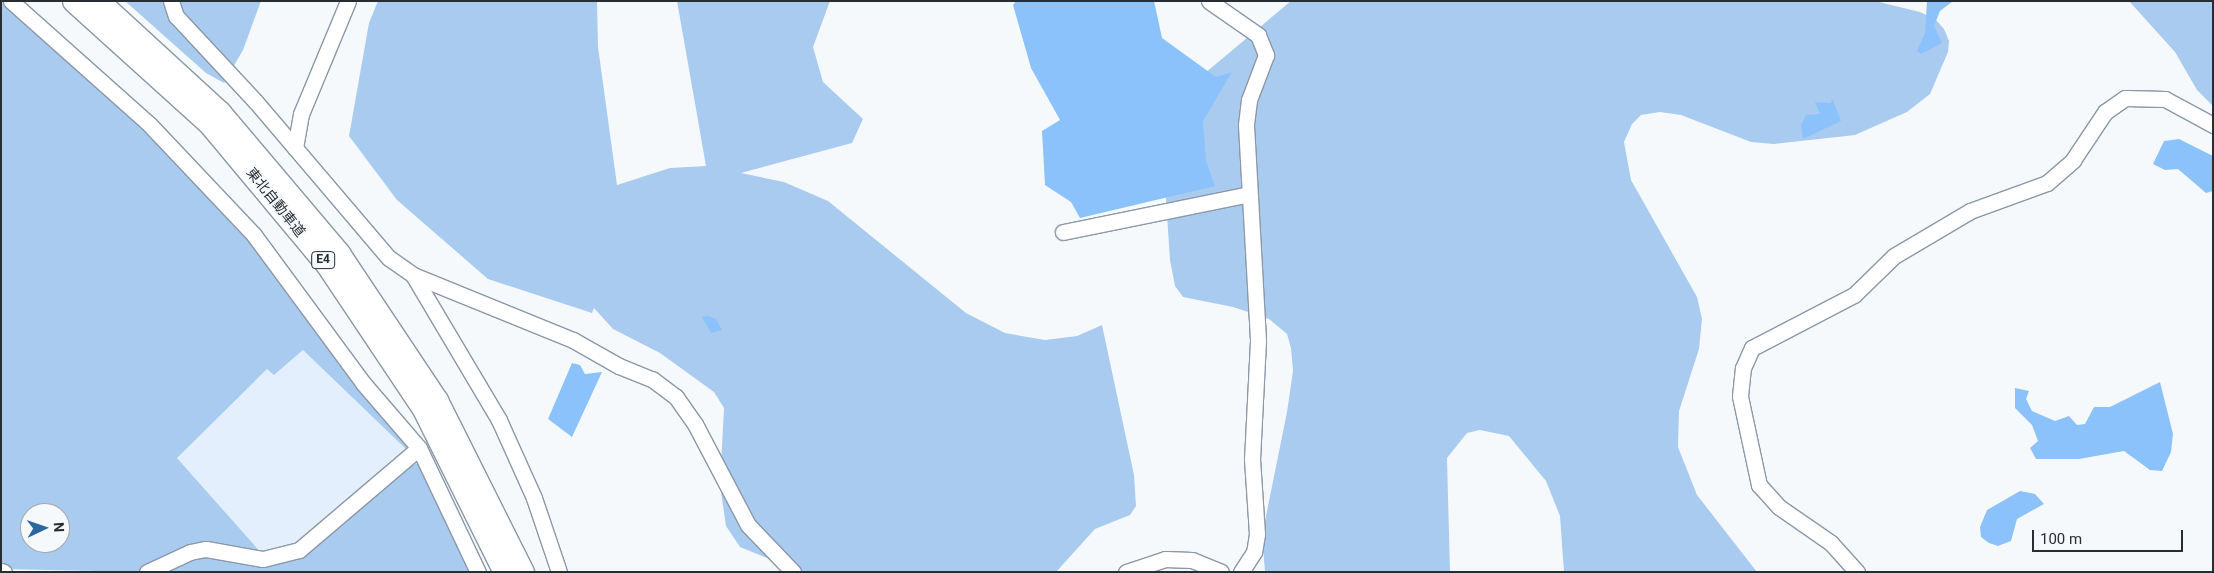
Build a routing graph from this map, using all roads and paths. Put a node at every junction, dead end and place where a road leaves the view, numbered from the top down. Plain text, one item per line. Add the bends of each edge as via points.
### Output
1 (11, 1) edge
2 (73, 1) edge
3 (99, 1) edge
4 (171, 1) edge
5 (348, 1) edge
6 (1209, 1) edge
7 (2213, 125) edge
8 (295, 148) junction
9 (1249, 194) junction
10 (1063, 232) dead end
11 (413, 275) junction
12 (419, 448) junction
13 (147, 572) edge
14 (478, 572) edge
15 (504, 572) edge
16 (523, 572) edge
17 (559, 572) edge
18 (793, 572) edge
19 (1126, 572) edge
20 (1221, 572) edge
21 (1241, 572) edge
22 (1857, 572) edge

1 - 12 street via 150,125 216,192 254,235 363,384
2 - 15 highway, 東北自動車道 / E4 via 210,125 326,264 423,409
3 - 16 highway, 東北自動車道 / E4 via 220,112 339,253 437,400 494,506
4 - 8 street via 176,16
5 - 8 street via 301,114
6 - 9 street via 1249,27 1266,47 1247,114
7 - 22 street via 2166,99 2125,98 2105,112 2073,160 2047,183 1970,211 1894,256 1863,290 1752,348 1743,368 1740,396 1758,485 1779,507 1832,543
8 - 11 street via 383,252
9 - 10 street
9 - 21 street via 1258,341 1252,459 1257,534 1254,552
11 - 17 street via 499,420 534,498
11 - 18 street via 572,340 619,366 652,379 676,397 695,424 748,525
12 - 13 street via 299,550 263,559 206,549 190,552
12 - 14 street
19 - 20 street via 1174,560 1192,560

